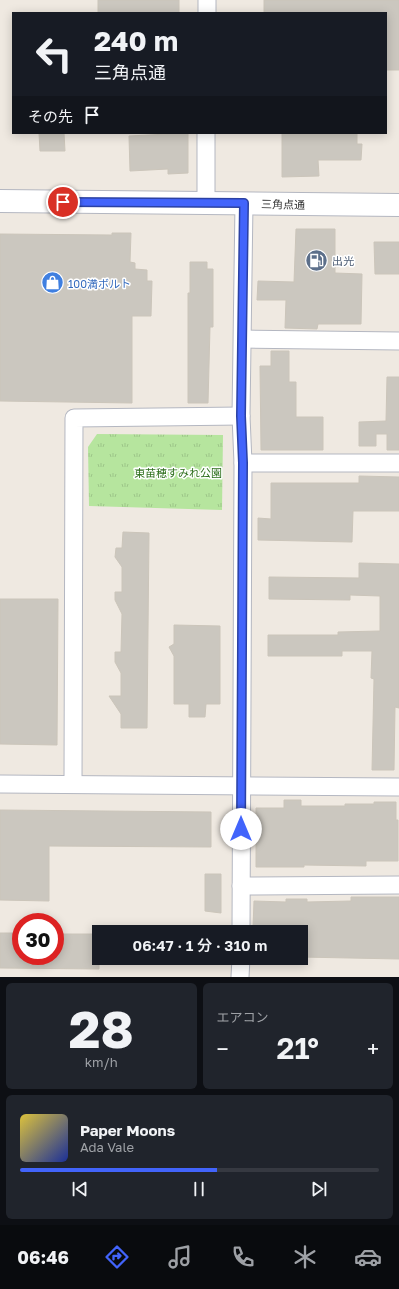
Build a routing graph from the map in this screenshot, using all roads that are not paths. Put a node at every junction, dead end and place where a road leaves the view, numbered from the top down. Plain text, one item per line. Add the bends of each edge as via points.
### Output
1 (207, 0) edge
2 (207, 12) edge
3 (206, 134) edge
4 (0, 201) edge
5 (206, 203) junction
6 (244, 203) junction
7 (399, 205) edge
8 (243, 339) junction
9 (399, 341) edge
10 (241, 416) junction
11 (243, 463) junction
12 (399, 463) edge
13 (0, 784) edge
14 (72, 784) junction
15 (242, 785) junction
16 (399, 787) edge
17 (399, 885) edge
18 (241, 886) junction
19 (241, 925) edge
20 (241, 965) edge
21 (240, 977) edge

1 - 2 street
3 - 5 street
4 - 5 street, 三角点通
5 - 6 street, 三角点通
6 - 7 street, 三角点通
6 - 8 street
8 - 9 street
8 - 10 street
10 - 11 street
10 - 14 street via 74,418
11 - 12 street
11 - 15 street
13 - 14 street
14 - 15 street
15 - 16 street
15 - 18 street
17 - 18 street
18 - 19 street
20 - 21 street

